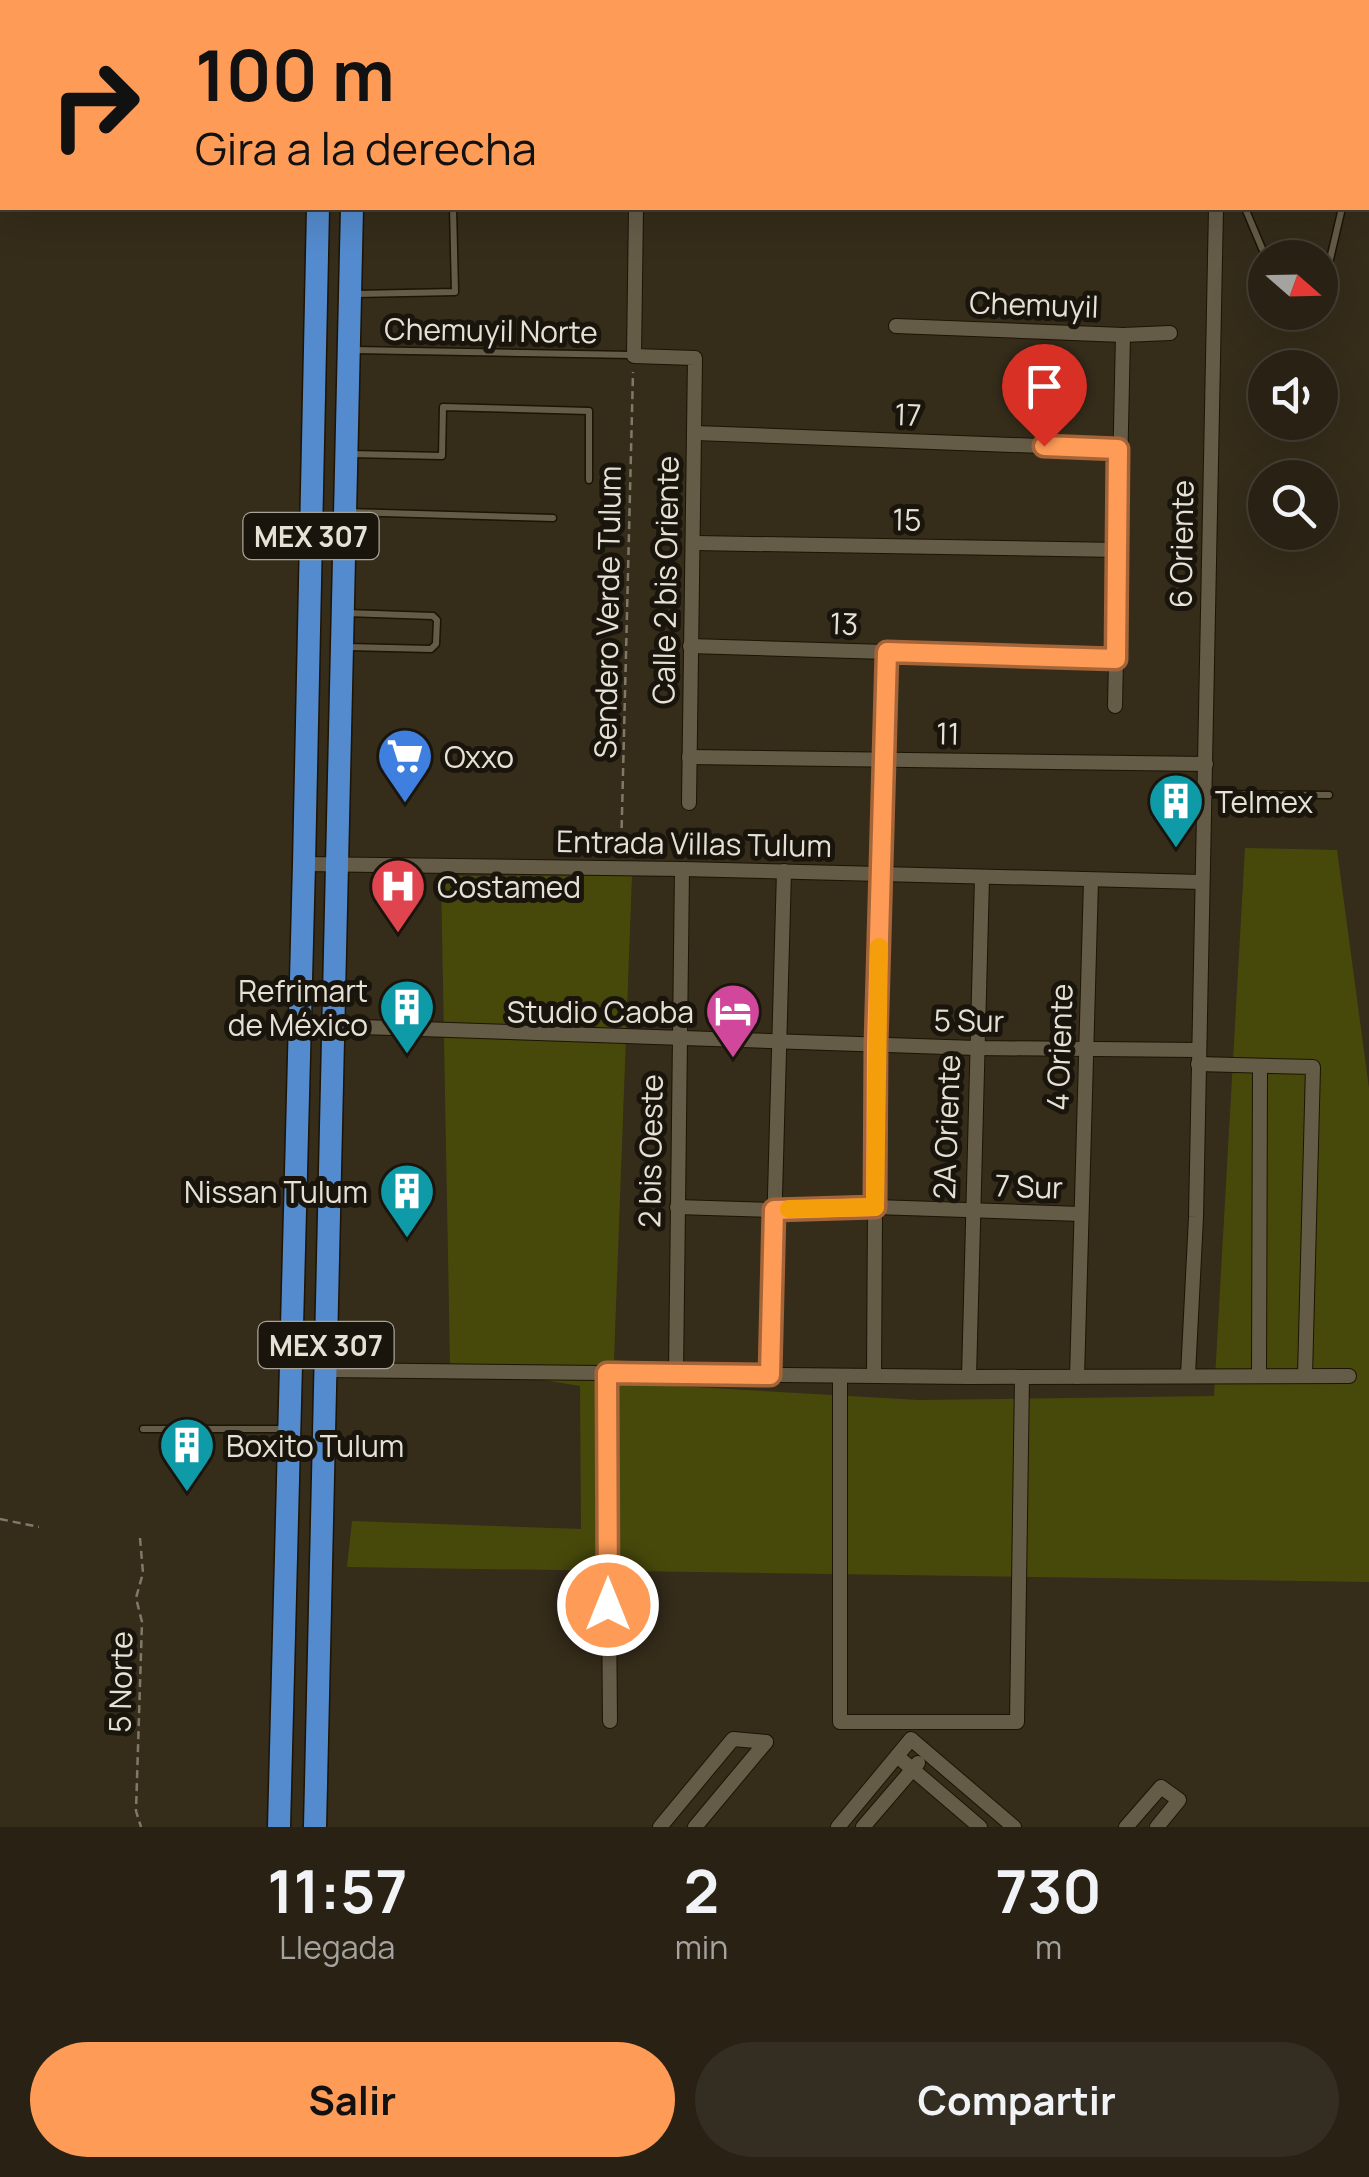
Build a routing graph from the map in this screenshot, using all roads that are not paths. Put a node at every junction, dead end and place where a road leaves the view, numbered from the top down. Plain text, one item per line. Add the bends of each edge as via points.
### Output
1 (318, 210) edge
2 (454, 210) edge
3 (636, 210) edge
4 (1216, 210) edge
5 (1246, 210) edge
6 (1342, 210) edge
7 (354, 213) edge
8 (1258, 240) edge
9 (1334, 240) edge
10 (350, 294) junction
11 (896, 326) dead end
12 (1170, 334) dead end
13 (1123, 335) junction
14 (348, 350) junction
15 (634, 356) junction
16 (696, 433) junction
17 (1118, 449) junction
18 (344, 454) junction
19 (589, 480) dead end
20 (343, 512) junction
21 (552, 518) dead end
22 (695, 543) junction
23 (1118, 550) junction
24 (310, 569) junction
25 (342, 570) junction
26 (342, 613) junction
27 (690, 646) junction
28 (341, 647) junction
29 (887, 652) junction
30 (1116, 659) junction
31 (1115, 706) dead end
32 (689, 757) junction
33 (882, 759) junction
34 (1206, 764) junction
35 (1205, 794) junction
36 (1328, 795) dead end
37 (689, 803) dead end
38 (304, 864) junction
39 (336, 864) junction
40 (682, 869) junction
41 (784, 871) junction
42 (882, 874) junction
43 (982, 878) junction
44 (1091, 881) junction
45 (1202, 882) junction
46 (332, 1026) junction
47 (679, 1039) junction
48 (778, 1039) junction
49 (876, 1045) junction
50 (976, 1048) junction
51 (1088, 1048) junction
52 (1198, 1057) junction
53 (1260, 1066) junction
54 (676, 1207) junction
55 (875, 1207) junction
56 (774, 1210) junction
57 (971, 1212) junction
58 (1081, 1214) junction
59 (325, 1370) junction
60 (607, 1373) junction
61 (676, 1374) junction
62 (770, 1375) junction
63 (840, 1376) junction
64 (874, 1376) junction
65 (1188, 1376) junction
66 (1260, 1376) junction
67 (1305, 1376) junction
68 (1349, 1376) dead end
69 (969, 1377) junction
70 (1022, 1377) junction
71 (1077, 1377) junction
72 (142, 1429) dead end
73 (290, 1429) junction
74 (610, 1721) dead end
75 (927, 1753) junction
76 (897, 1756) junction
77 (912, 1769) junction
78 (279, 1827) edge
79 (315, 1827) edge
80 (660, 1827) edge
81 (696, 1827) edge
82 (838, 1827) edge
83 (864, 1827) edge
84 (980, 1827) edge
85 (1014, 1827) edge
86 (1126, 1827) edge
87 (1157, 1827) edge

1 - 24 highway, MEX 307
2 - 10 lane via 455,292
3 - 15 street
4 - 34 street, 6 Oriente
5 - 8 lane
6 - 9 lane
7 - 10 highway, MEX 307
10 - 14 highway, MEX 307
11 - 13 street, Chemuyil
12 - 13 street, Chemuyil
13 - 17 street
14 - 15 lane, Chemuyil Norte
14 - 18 highway, MEX 307
15 - 16 street, Calle 2 bis Oriente via 695,358
16 - 17 street, 17
16 - 22 street, Calle 2 bis Oriente
17 - 23 street
18 - 19 lane via 442,456 442,406 589,410
18 - 20 highway, MEX 307
20 - 21 lane
20 - 25 highway, MEX 307
22 - 23 street, 15
22 - 27 street, Calle 2 bis Oriente
23 - 30 street
24 - 25 highway
24 - 38 highway, MEX 307
25 - 26 highway, MEX 307
26 - 28 highway, MEX 307
26 - 28 lane via 438,620 431,648
27 - 29 street, 13
27 - 32 street, Calle 2 bis Oriente
28 - 39 highway, MEX 307
29 - 30 street, 13
29 - 33 street
30 - 31 street
32 - 33 street, 11
32 - 37 street, Calle 2 bis Oriente
33 - 34 street, 11
33 - 42 street
34 - 35 street, 6 Oriente
35 - 36 lane
35 - 45 street, 6 Oriente
38 - 39 street, Entrada Villas Tulum
38 - 73 highway, MEX 307
39 - 40 street, Entrada Villas Tulum
39 - 46 highway, MEX 307
40 - 41 street, Entrada Villas Tulum
40 - 47 street, 2 bis Oeste
41 - 42 street, Entrada Villas Tulum
41 - 48 street
42 - 43 street, Entrada Villas Tulum
42 - 49 street
43 - 44 street, Entrada Villas Tulum
43 - 50 street, 2A Oriente
44 - 45 street, Entrada Villas Tulum
44 - 51 street, 4 Oriente
45 - 52 street, 6 Oriente
46 - 47 street, 5 Sur
46 - 59 highway, MEX 307
47 - 48 street, 5 Sur
47 - 54 street, 2 bis Oeste
48 - 49 street, 5 Sur
48 - 56 street
49 - 50 street, 5 Sur
49 - 55 street
50 - 51 street, 5 Sur
50 - 57 street, 2A Oriente
51 - 52 street, 5 Sur
51 - 58 street, 4 Oriente
52 - 53 street, 5 Sur
52 - 65 street, 6 Oriente
53 - 66 street
53 - 67 street, 5 Sur via 1313,1067
54 - 56 street, 7 Sur
54 - 61 street, 2 bis Oeste
55 - 56 street, 7 Sur
55 - 57 street, 7 Sur
55 - 64 street
56 - 62 street
57 - 58 street, 7 Sur
57 - 69 street, 2A Oriente
58 - 71 street, 4 Oriente
59 - 60 street
59 - 79 highway, MEX 307
60 - 61 street
60 - 74 street
61 - 62 street
62 - 63 street
63 - 64 street
63 - 70 street via 840,1722 1017,1722
64 - 69 street
65 - 66 street
65 - 71 street
66 - 67 street
67 - 68 street
69 - 70 street
70 - 71 street
72 - 73 lane
73 - 78 highway, MEX 307
75 - 76 street via 911,1739
75 - 77 street
75 - 85 street
76 - 77 street
76 - 82 street
77 - 83 street
77 - 84 street
80 - 81 street via 734,1740 766,1742
86 - 87 street via 1161,1786 1179,1800

